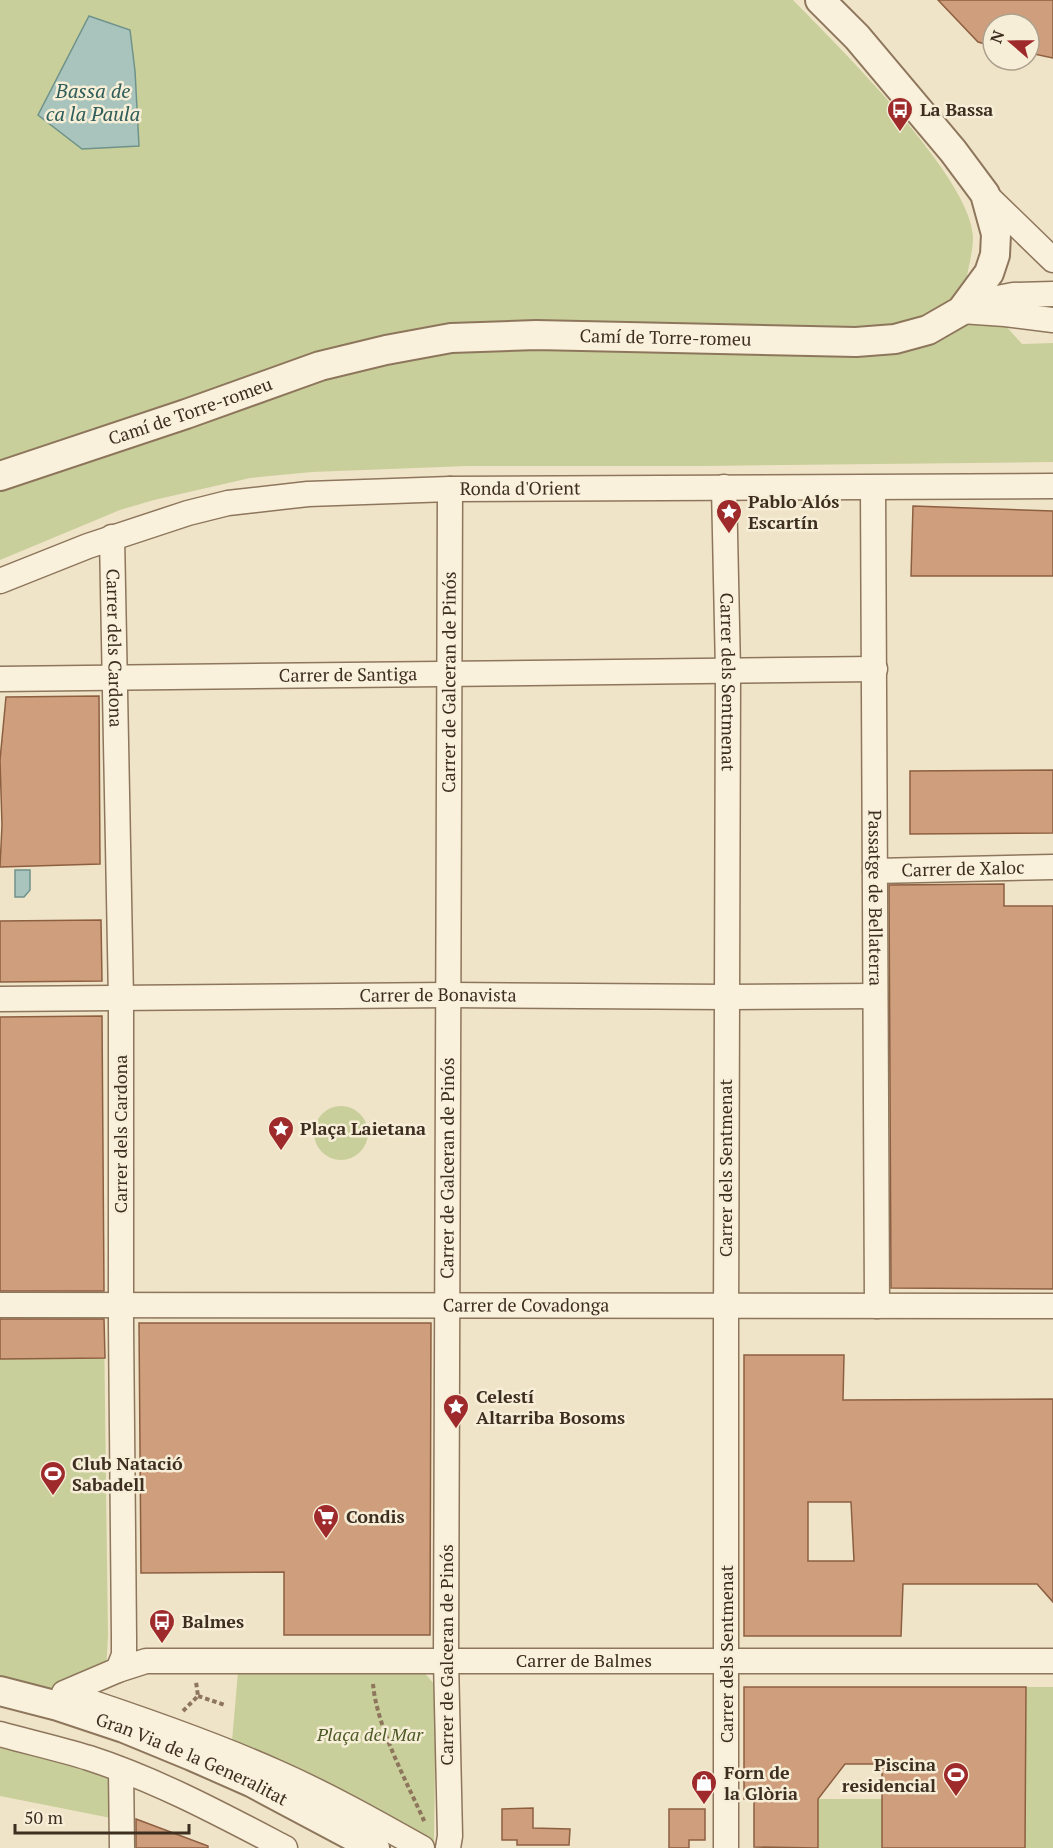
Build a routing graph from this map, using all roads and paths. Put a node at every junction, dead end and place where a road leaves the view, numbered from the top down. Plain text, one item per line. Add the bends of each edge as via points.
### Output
1 (820, 0) edge
2 (985, 194) junction
3 (1053, 260) edge
4 (1053, 294) edge
5 (964, 308) junction
6 (1053, 320) edge
7 (0, 476) edge
8 (1053, 486) edge
9 (724, 487) junction
10 (873, 488) junction
11 (450, 489) junction
12 (112, 537) junction
13 (0, 581) edge
14 (875, 669) junction
15 (728, 671) junction
16 (448, 674) junction
17 (115, 678) junction
18 (0, 679) edge
19 (1053, 867) edge
20 (875, 871) junction
21 (448, 995) junction
22 (875, 996) junction
23 (726, 997) junction
24 (0, 999) edge
25 (121, 999) junction
26 (0, 1305) edge
27 (121, 1305) junction
28 (447, 1305) junction
29 (877, 1306) junction
30 (1053, 1306) edge
31 (726, 1307) junction
32 (446, 1660) junction
33 (1053, 1660) edge
34 (727, 1661) junction
35 (118, 1670) junction
36 (372, 1674) dead end
37 (0, 1678) edge
38 (195, 1678) dead end
39 (0, 1691) edge
40 (64, 1693) junction
41 (198, 1696) junction
42 (225, 1705) dead end
43 (0, 1711) edge
44 (177, 1718) dead end
45 (0, 1724) edge
46 (0, 1734) edge
47 (82, 1756) junction
48 (121, 1770) junction
49 (449, 1842) edge
50 (122, 1848) edge
51 (285, 1848) edge
52 (336, 1848) edge
53 (375, 1848) edge
54 (422, 1848) edge
55 (726, 1848) edge

1 - 2 street, Camí de Torre-romeu via 857,37
2 - 3 street
2 - 5 street, Camí de Torre-romeu via 996,234 995,255 989,273
4 - 5 street via 1013,295
5 - 6 street
5 - 7 street, Camí de Torre-romeu via 928,330 895,339 856,342 536,335 440,340 320,366
8 - 10 street, Ronda d'Orient
9 - 10 street, Ronda d'Orient
9 - 11 street, Ronda d'Orient
9 - 15 street, Carrer dels Sentmenat
10 - 14 street, Passatge de Bellaterra
11 - 12 street, Ronda d'Orient via 308,494 228,503
11 - 16 street, Carrer de Galceran de Pinós
12 - 13 street, Ronda d'Orient
12 - 17 street, Carrer dels Cardona
14 - 15 street, Carrer de Santiga
14 - 20 street, Passatge de Bellaterra
15 - 16 street, Carrer de Santiga
15 - 23 street, Carrer dels Sentmenat
16 - 17 street, Carrer de Santiga
16 - 21 street, Carrer de Galceran de Pinós
17 - 18 street, Carrer de Santiga
17 - 25 street, Carrer dels Cardona
19 - 20 street, Carrer de Xaloc
20 - 22 street, Passatge de Bellaterra
21 - 23 street, Carrer de Bonavista
21 - 25 street, Carrer de Bonavista
21 - 28 street, Carrer de Galceran de Pinós
22 - 23 street, Carrer de Bonavista
22 - 29 street, Passatge de Bellaterra
23 - 31 street, Carrer dels Sentmenat
24 - 25 street, Carrer de Bonavista
25 - 27 street, Carrer dels Cardona
26 - 27 street, Carrer de Covadonga
27 - 28 street, Carrer de Covadonga
27 - 35 street, Carrer dels Cardona via 124,1655
28 - 31 street, Carrer de Covadonga
28 - 32 street, Carrer de Galceran de Pinós
29 - 30 street, Carrer de Covadonga
29 - 31 street, Carrer de Covadonga
31 - 34 street, Carrer dels Sentmenat
32 - 34 street, Carrer de Balmes
32 - 35 street, Carrer de Balmes via 146,1661
32 - 49 street, Carrer de Galceran de Pinós
33 - 34 street, Carrer de Balmes
34 - 55 street, Carrer dels Sentmenat
35 - 40 street
36 - 49 path via 374,1702 430,1834
37 - 40 street
38 - 41 path
39 - 53 street, Gran Via de la Generalitat via 124,1728 192,1756 251,1782
40 - 54 street via 276,1772
41 - 42 path
41 - 44 path
43 - 52 street, Gran Via de la Generalitat via 145,1755 233,1794
45 - 47 street
46 - 47 street
47 - 48 street
48 - 50 street
48 - 51 street via 204,1806

